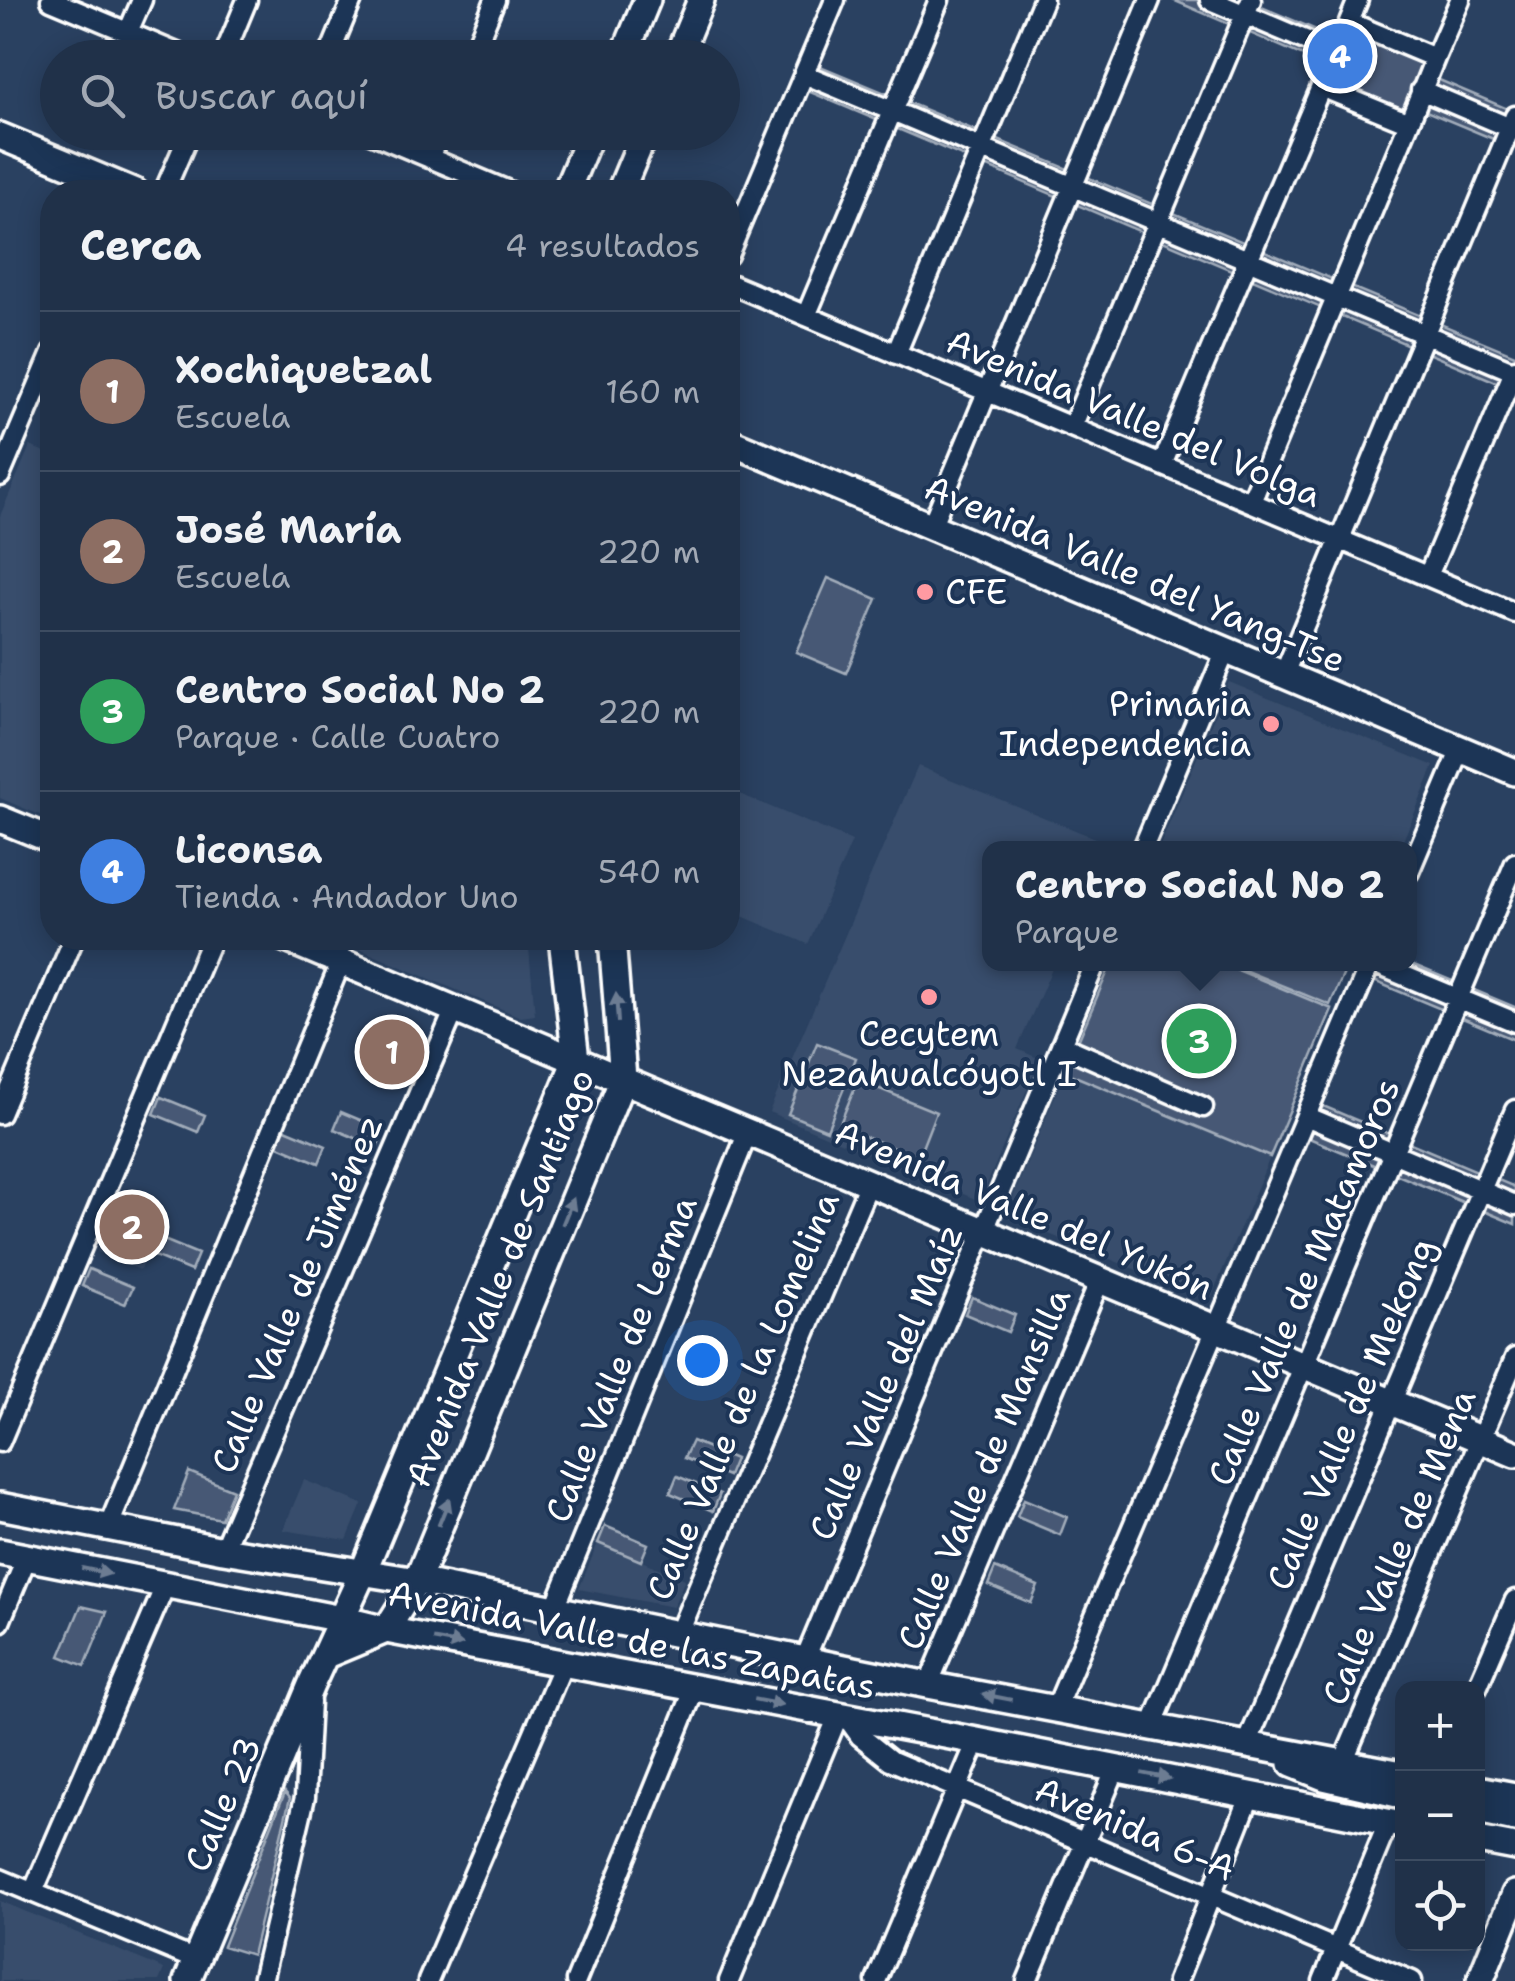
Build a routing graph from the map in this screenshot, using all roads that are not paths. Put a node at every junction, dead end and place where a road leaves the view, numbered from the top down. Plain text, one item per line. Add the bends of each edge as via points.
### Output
1 (51, 0) edge
2 (142, 0) edge
3 (248, 0) edge
4 (352, 0) edge
5 (495, 0) edge
6 (647, 0) edge
7 (701, 0) edge
8 (835, 0) edge
9 (940, 0) edge
10 (1044, 0) edge
11 (1150, 0) edge
12 (1210, 0) edge
13 (1358, 0) edge
14 (1460, 0) edge
15 (1248, 7) edge
16 (128, 32) junction
17 (147, 40) edge
18 (231, 40) edge
19 (335, 40) edge
20 (478, 40) edge
21 (630, 40) edge
22 (684, 40) edge
23 (1324, 48) dead end
24 (1435, 58) junction
25 (804, 74) junction
26 (1422, 90) junction
27 (893, 111) junction
28 (1409, 123) junction
29 (1513, 124) edge
30 (2, 142) edge
31 (982, 149) junction
32 (182, 150) edge
33 (410, 150) edge
34 (432, 150) edge
35 (584, 150) edge
36 (638, 150) edge
37 (429, 158) junction
38 (98, 180) edge
39 (169, 180) edge
40 (482, 180) edge
41 (571, 180) edge
42 (625, 180) edge
43 (1072, 187) junction
44 (1158, 222) junction
45 (740, 226) edge
46 (1248, 260) junction
47 (740, 288) edge
48 (1336, 297) junction
49 (806, 316) junction
50 (1424, 334) junction
51 (896, 354) junction
52 (1515, 371) edge
53 (40, 381) edge
54 (987, 392) junction
55 (1072, 427) junction
56 (740, 446) edge
57 (1162, 465) junction
58 (0, 476) edge
59 (1251, 502) junction
60 (931, 526) junction
61 (1340, 540) junction
62 (1428, 576) junction
63 (1515, 613) edge
64 (1226, 650) junction
65 (1284, 674) junction
66 (1461, 749) junction
67 (1515, 772) edge
68 (0, 818) edge
69 (40, 835) edge
70 (1146, 841) edge
71 (1417, 853) edge
72 (1515, 863) edge
73 (69, 950) edge
74 (207, 950) edge
75 (313, 950) edge
76 (563, 950) edge
77 (613, 950) edge
78 (342, 962) junction
79 (1092, 971) edge
80 (1370, 971) edge
81 (1390, 971) edge
82 (1458, 998) junction
83 (455, 1009) junction
84 (1515, 1022) edge
85 (1061, 1046) junction
86 (576, 1060) junction
87 (622, 1080) junction
88 (1203, 1108) dead end
89 (1515, 1110) edge
90 (0, 1114) edge
91 (1306, 1116) junction
92 (748, 1132) junction
93 (1393, 1153) junction
94 (869, 1183) junction
95 (1481, 1190) junction
96 (1515, 1205) edge
97 (984, 1231) junction
98 (1100, 1280) junction
99 (1216, 1328) junction
100 (1515, 1358) edge
101 (1304, 1365) junction
102 (1392, 1402) junction
103 (1480, 1439) junction
104 (0, 1442) edge
105 (1515, 1454) edge
106 (0, 1506) edge
107 (108, 1528) junction
108 (223, 1550) junction
109 (0, 1552) edge
110 (260, 1556) junction
111 (27, 1557) junction
112 (363, 1572) junction
113 (417, 1581) junction
114 (165, 1586) junction
115 (1515, 1600) edge
116 (253, 1603) junction
117 (554, 1610) junction
118 (342, 1619) junction
119 (0, 1622) edge
120 (386, 1630) junction
121 (678, 1635) junction
122 (326, 1655) junction
123 (805, 1659) junction
124 (564, 1662) junction
125 (1480, 1681) edge
126 (928, 1684) junction
127 (311, 1685) junction
128 (695, 1688) junction
129 (1056, 1708) junction
130 (843, 1717) junction
131 (1152, 1726) junction
132 (977, 1741) junction
133 (1247, 1744) junction
134 (1343, 1762) junction
135 (1116, 1768) junction
136 (1395, 1773) edge
137 (955, 1788) junction
138 (1485, 1790) edge
139 (1251, 1794) junction
140 (1515, 1796) edge
141 (1395, 1809) edge
142 (1395, 1811) edge
143 (1485, 1813) edge
144 (1515, 1819) edge
145 (1395, 1820) edge
146 (1485, 1841) edge
147 (1085, 1843) junction
148 (1515, 1847) edge
149 (0, 1878) edge
150 (33, 1892) junction
151 (1515, 1894) edge
152 (1212, 1896) junction
153 (1336, 1949) junction
154 (191, 1970) edge
155 (262, 1981) edge
156 (428, 1981) edge
157 (576, 1981) edge
158 (728, 1981) edge
159 (876, 1981) edge
160 (1028, 1981) edge
161 (1176, 1981) edge
162 (1323, 1981) edge
163 (1412, 1981) edge
164 (1480, 1981) edge

1 - 16 street
2 - 16 street
3 - 18 street
4 - 19 street
5 - 20 street
6 - 21 street
7 - 22 street
8 - 25 street
9 - 27 street
10 - 31 street
11 - 43 street
12 - 15 street
13 - 24 street via 1349,22
14 - 24 street
15 - 23 street
15 - 44 street
16 - 17 street
24 - 26 street
25 - 27 street
25 - 45 street
26 - 28 street
26 - 29 street
27 - 31 street
27 - 49 street
28 - 46 street via 1322,87
28 - 48 street
29 - 50 street
30 - 38 street
31 - 43 street
31 - 51 street
32 - 39 street
33 - 37 street
34 - 37 street
35 - 41 street
36 - 42 street
37 - 40 street
43 - 44 street
43 - 54 street
44 - 46 street
44 - 55 street
46 - 48 street
46 - 57 street
47 - 49 street, Avenida Valle del Volga
48 - 50 street
48 - 59 street
49 - 51 street, Avenida Valle del Volga
50 - 52 street
50 - 61 street
51 - 54 street, Avenida Valle del Volga
52 - 62 street
53 - 58 street
54 - 55 street, Avenida Valle del Volga
54 - 60 street
55 - 57 street, Avenida Valle del Volga
56 - 60 street, Avenida Valle del Yang-Tse
57 - 59 street, Avenida Valle del Volga
59 - 61 street, Avenida Valle del Volga
60 - 64 street, Avenida Valle del Yang-Tse
61 - 62 street, Avenida Valle del Volga
61 - 65 street
62 - 63 street, Avenida Valle del Volga
64 - 65 street, Avenida Valle del Yang-Tse
64 - 70 street
65 - 66 street, Avenida Valle del Yang-Tse
66 - 67 street, Avenida Valle del Yang-Tse
66 - 71 street
68 - 69 street
72 - 82 street, Calle Valle de Matamoros
73 - 90 street
74 - 104 street
75 - 78 street, Avenida Valle del Yukón
76 - 86 street, Avenida Valle de Santiago
87 -> 77 street, Avenida Valle de Santiago
78 - 83 street, Avenida Valle del Yukón
78 - 107 street
79 - 85 street, Calle Valle del Maíz
80 - 91 street
81 - 82 street
82 - 84 street
82 - 93 street, Calle Valle de Matamoros
83 - 86 street, Avenida Valle del Yukón
83 - 108 street, Calle Valle de Jiménez
85 - 88 street
85 - 97 street, Calle Valle del Maíz
86 - 87 street, Avenida Valle del Yukón
86 - 112 street, Avenida Valle de Santiago
87 - 92 street, Avenida Valle del Yukón
113 -> 87 street, Avenida Valle de Santiago
89 - 95 street, Calle Valle de Mekong
91 - 93 street
91 - 99 street
92 - 94 street, Avenida Valle del Yukón
92 - 117 street, Calle Valle de Lerma
93 - 95 street
93 - 101 street, Calle Valle de Matamoros
94 - 97 street, Avenida Valle del Yukón
94 - 121 street, Calle Valle de la Lomelina
95 - 96 street
95 - 102 street, Calle Valle de Mekong
97 - 98 street, Avenida Valle del Yukón
97 - 123 street, Calle Valle del Maíz
98 - 99 street, Avenida Valle del Yukón
98 - 126 street, Calle Valle de Mansilla
99 - 101 street, Avenida Valle del Yukón
99 - 129 street
100 - 103 street, Calle Valle de Mena
101 - 102 street, Avenida Valle del Yukón
101 - 131 street, Calle Valle de Matamoros
102 - 103 street, Avenida Valle del Yukón
102 - 133 street, Calle Valle de Mekong
103 - 105 street, Avenida Valle del Yukón
103 - 134 street, Calle Valle de Mena
106 - 107 street, Avenida Valle de las Zapatas
107 - 108 street, Avenida Valle de las Zapatas
108 - 110 street, Avenida Valle de las Zapatas
109 - 111 street, Avenida Valle de las Zapatas
110 - 112 street, Avenida Valle de las Zapatas
110 - 116 street via 266,1586
111 -> 114 street, Avenida Valle de las Zapatas
111 - 119 street
112 - 113 street, Avenida Valle de las Zapatas
112 - 118 street, Avenida Valle de Santiago
113 - 117 street, Avenida Valle de las Zapatas
113 - 120 street, Avenida Valle de Santiago
114 - 116 street, Avenida Valle de las Zapatas
114 - 150 street
115 - 125 street
116 - 118 street, Avenida Valle de las Zapatas
117 - 121 street, Avenida Valle de las Zapatas
118 - 120 street, Avenida Valle de las Zapatas
118 - 122 street, Calle 23
120 - 122 street
120 -> 124 street, Avenida Valle de las Zapatas
121 - 123 street, Avenida Valle de las Zapatas
122 - 127 street, Calle 23
123 - 126 street, Avenida Valle de las Zapatas
124 - 128 street, Avenida Valle de las Zapatas
124 - 156 street
129 -> 126 street, Avenida Valle de las Zapatas
127 - 154 street, Calle 23
127 - 155 street via 304,1797
128 -> 130 street, Avenida Valle de las Zapatas
128 - 157 street
129 - 131 street, Avenida Valle de las Zapatas
130 - 132 street, Avenida Valle de las Zapatas
130 - 137 street, Avenida 6-A via 890,1760
130 - 158 street
131 - 133 street, Avenida Valle de las Zapatas
132 - 135 street, Avenida Valle de las Zapatas
132 - 137 street
133 - 134 street, Avenida Valle de las Zapatas
133 - 141 street, Avenida Valle de las Zapatas
134 - 136 street, Avenida Valle de las Zapatas
135 -> 139 street, Avenida Valle de las Zapatas
135 - 147 street
137 - 147 street, Avenida 6-A
137 - 159 street
138 - 140 street
139 - 142 street, Avenida Valle de las Zapatas
139 - 152 street
143 - 144 street
145 - 153 street
146 - 148 street
147 - 152 street, Avenida 6-A
147 - 160 street
149 - 150 street
150 - 154 street
151 - 164 street
152 - 153 street, Avenida 6-A
152 - 161 street
153 - 162 street
153 - 163 street, Avenida 6-A

